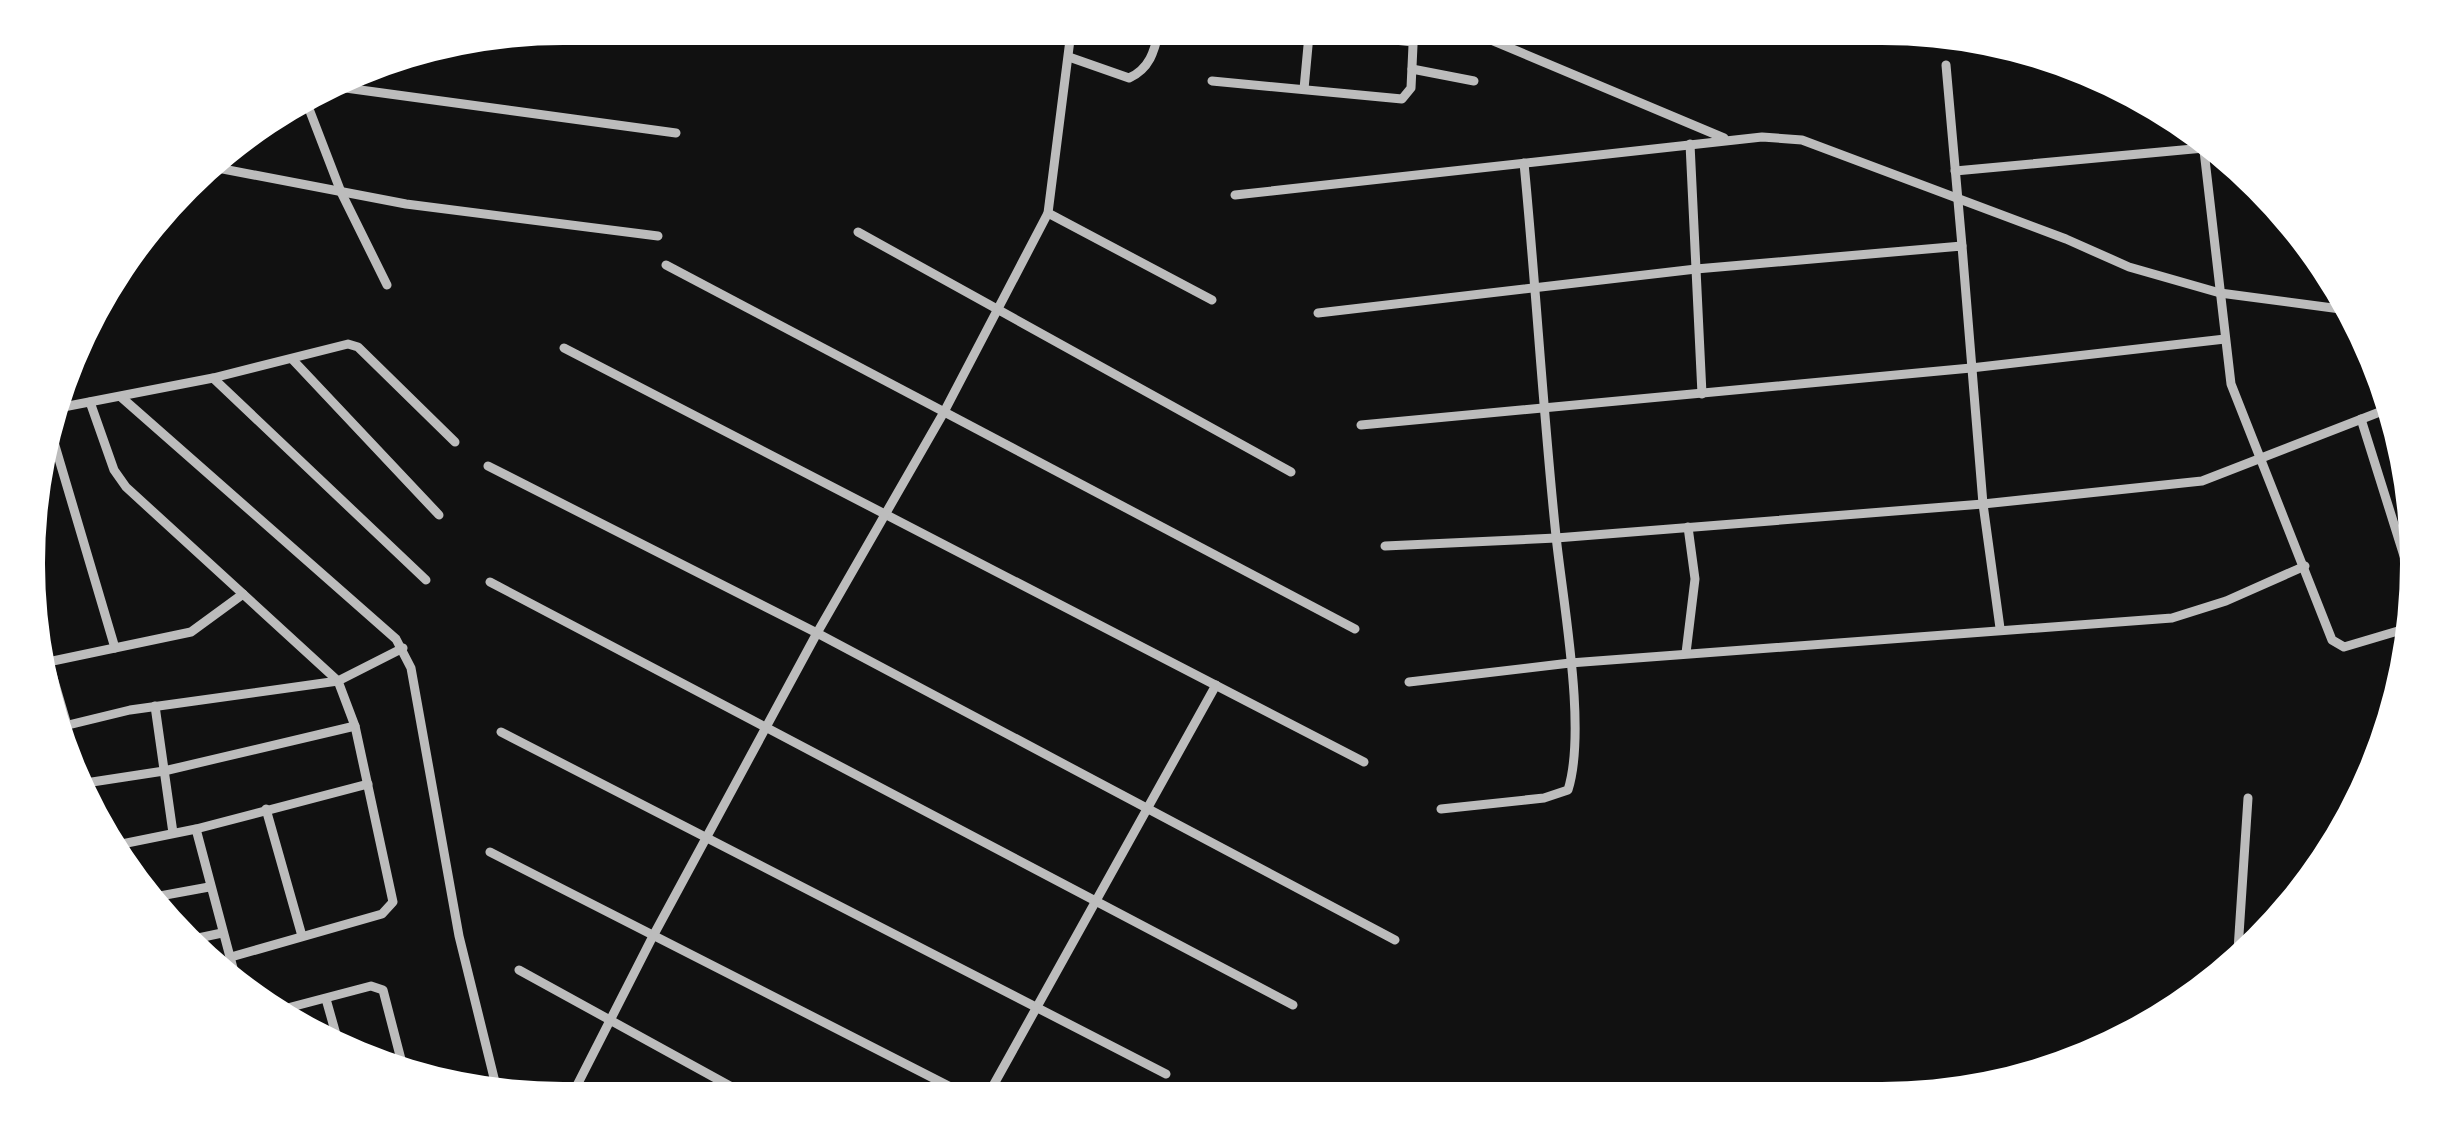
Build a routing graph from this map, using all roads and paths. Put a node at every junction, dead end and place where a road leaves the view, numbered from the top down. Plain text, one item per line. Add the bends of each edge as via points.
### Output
1 (1070, 45) edge
2 (1156, 45) edge
3 (1308, 45) edge
4 (1414, 45) edge
5 (1503, 45) edge
6 (1069, 57) junction
7 (1946, 65) dead end
8 (1412, 69) junction
9 (1212, 81) dead end
10 (1474, 81) dead end
11 (1304, 88) junction
12 (354, 89) edge
13 (310, 111) edge
14 (676, 133) dead end
15 (1729, 140) junction
16 (1690, 144) junction
17 (2190, 146) edge
18 (2205, 159) edge
19 (1524, 163) junction
20 (227, 170) edge
21 (1955, 170) junction
22 (341, 192) junction
23 (1235, 195) dead end
24 (1957, 198) junction
25 (1048, 213) junction
26 (858, 232) dead end
27 (658, 236) dead end
28 (1961, 247) junction
29 (666, 266) dead end
30 (1696, 269) junction
31 (387, 285) dead end
32 (1536, 288) junction
33 (2219, 293) junction
34 (1212, 300) dead end
35 (2333, 308) edge
36 (999, 309) junction
37 (1318, 313) dead end
38 (2225, 339) junction
39 (564, 348) dead end
40 (292, 359) junction
41 (1971, 368) junction
42 (213, 378) junction
43 (1702, 394) junction
44 (121, 397) junction
45 (90, 402) junction
46 (70, 406) edge
47 (1543, 409) junction
48 (944, 412) junction
49 (2377, 413) edge
50 (2361, 418) junction
51 (1361, 425) dead end
52 (455, 442) dead end
53 (57, 453) edge
54 (2260, 459) junction
55 (488, 466) dead end
56 (1291, 472) dead end
57 (1983, 504) junction
58 (440, 514) dead end
59 (885, 514) junction
60 (1688, 527) junction
61 (1556, 538) junction
62 (2399, 541) edge
63 (1385, 546) dead end
64 (2305, 566) junction
65 (426, 580) dead end
66 (490, 582) dead end
67 (243, 594) junction
68 (2000, 628) junction
69 (1355, 629) dead end
70 (2396, 632) edge
71 (817, 633) junction
72 (115, 648) junction
73 (403, 648) junction
74 (1686, 653) junction
75 (54, 661) edge
76 (1570, 662) junction
77 (338, 681) junction
78 (1409, 682) dead end
79 (1216, 685) junction
80 (154, 706) junction
81 (71, 724) edge
82 (355, 726) junction
83 (768, 728) junction
84 (502, 731) dead end
85 (1364, 761) dead end
86 (164, 771) junction
87 (93, 782) edge
88 (368, 784) junction
89 (2248, 799) dead end
90 (1146, 808) junction
91 (266, 809) junction
92 (1441, 809) dead end
93 (196, 830) junction
94 (173, 832) junction
95 (709, 838) junction
96 (126, 843) edge
97 (490, 852) dead end
98 (208, 887) junction
99 (165, 895) edge
100 (1096, 901) junction
101 (222, 933) junction
102 (302, 936) junction
103 (204, 937) edge
104 (652, 938) junction
105 (2239, 939) edge
106 (1395, 940) dead end
107 (232, 957) junction
108 (233, 962) edge
109 (519, 970) dead end
110 (326, 999) junction
111 (1293, 1005) dead end
112 (294, 1007) edge
113 (1039, 1008) junction
114 (608, 1019) junction
115 (334, 1029) edge
116 (400, 1055) edge
117 (1166, 1074) dead end
118 (493, 1077) edge
119 (578, 1082) edge
120 (723, 1082) edge
121 (942, 1082) edge
122 (994, 1082) edge

1 - 6 street
2 - 6 street via 1142,72 1129,78
3 - 11 street
4 - 8 street
5 - 15 street
6 - 25 street
7 - 21 street
8 - 10 street
8 - 11 street via 1402,99
9 - 11 street
12 - 14 street
13 - 22 street
15 - 16 street
15 - 24 street via 1802,140
16 - 19 street
16 - 30 street
17 - 21 street
18 - 33 street
19 - 23 street
19 - 32 street
20 - 22 street
21 - 24 street
22 - 27 street
22 - 31 street
24 - 28 street
24 - 33 street via 2129,267
25 - 34 street
25 - 36 street
26 - 36 street
28 - 30 street
28 - 41 street
29 - 48 street
30 - 32 street
30 - 43 street
32 - 37 street
32 - 47 street
33 - 35 street
33 - 38 street
36 - 48 street
36 - 56 street
38 - 41 street
38 - 54 street via 2231,384
39 - 59 street
40 - 42 street
40 - 52 street via 358,346
40 - 58 street
41 - 43 street
41 - 57 street
42 - 44 street
42 - 65 street
43 - 47 street
44 - 45 street
44 - 73 street
45 - 46 street
45 - 67 street via 125,488
47 - 51 street
47 - 61 street
48 - 59 street
48 - 69 street
49 - 50 street
50 - 54 street
50 - 62 street
53 - 72 street
54 - 57 street via 2202,481
54 - 64 street
55 - 71 street
57 - 60 street
57 - 68 street
59 - 71 street
59 - 79 street
60 - 61 street
60 - 74 street via 1695,579
61 - 63 street
61 - 76 street
64 - 68 street via 2172,618
64 - 70 street via 2332,640 2344,647
66 - 83 street
67 - 72 street via 191,632
67 - 77 street
68 - 74 street
71 - 83 street
71 - 90 street
72 - 75 street
73 - 77 street
73 - 118 street
74 - 76 street
76 - 78 street
76 - 92 street via 1575,752 1568,790
77 - 80 street
77 - 82 street
79 - 85 street
79 - 90 street
80 - 81 street
80 - 86 street
82 - 86 street
82 - 88 street
83 - 95 street
83 - 100 street
84 - 95 street
86 - 87 street
86 - 94 street
88 - 91 street
88 - 102 street via 393,902 382,914
89 - 105 street
90 - 100 street
90 - 106 street
91 - 93 street
91 - 102 street
93 - 94 street
93 - 98 street
94 - 96 street
95 - 104 street
95 - 113 street
97 - 104 street
98 - 99 street
98 - 101 street
100 - 111 street
100 - 113 street
101 - 103 street
101 - 107 street
102 - 107 street
104 - 114 street
104 - 121 street
107 - 108 street
109 - 114 street
110 - 112 street
110 - 115 street
110 - 116 street via 383,990
113 - 117 street
113 - 122 street
114 - 119 street
114 - 120 street

